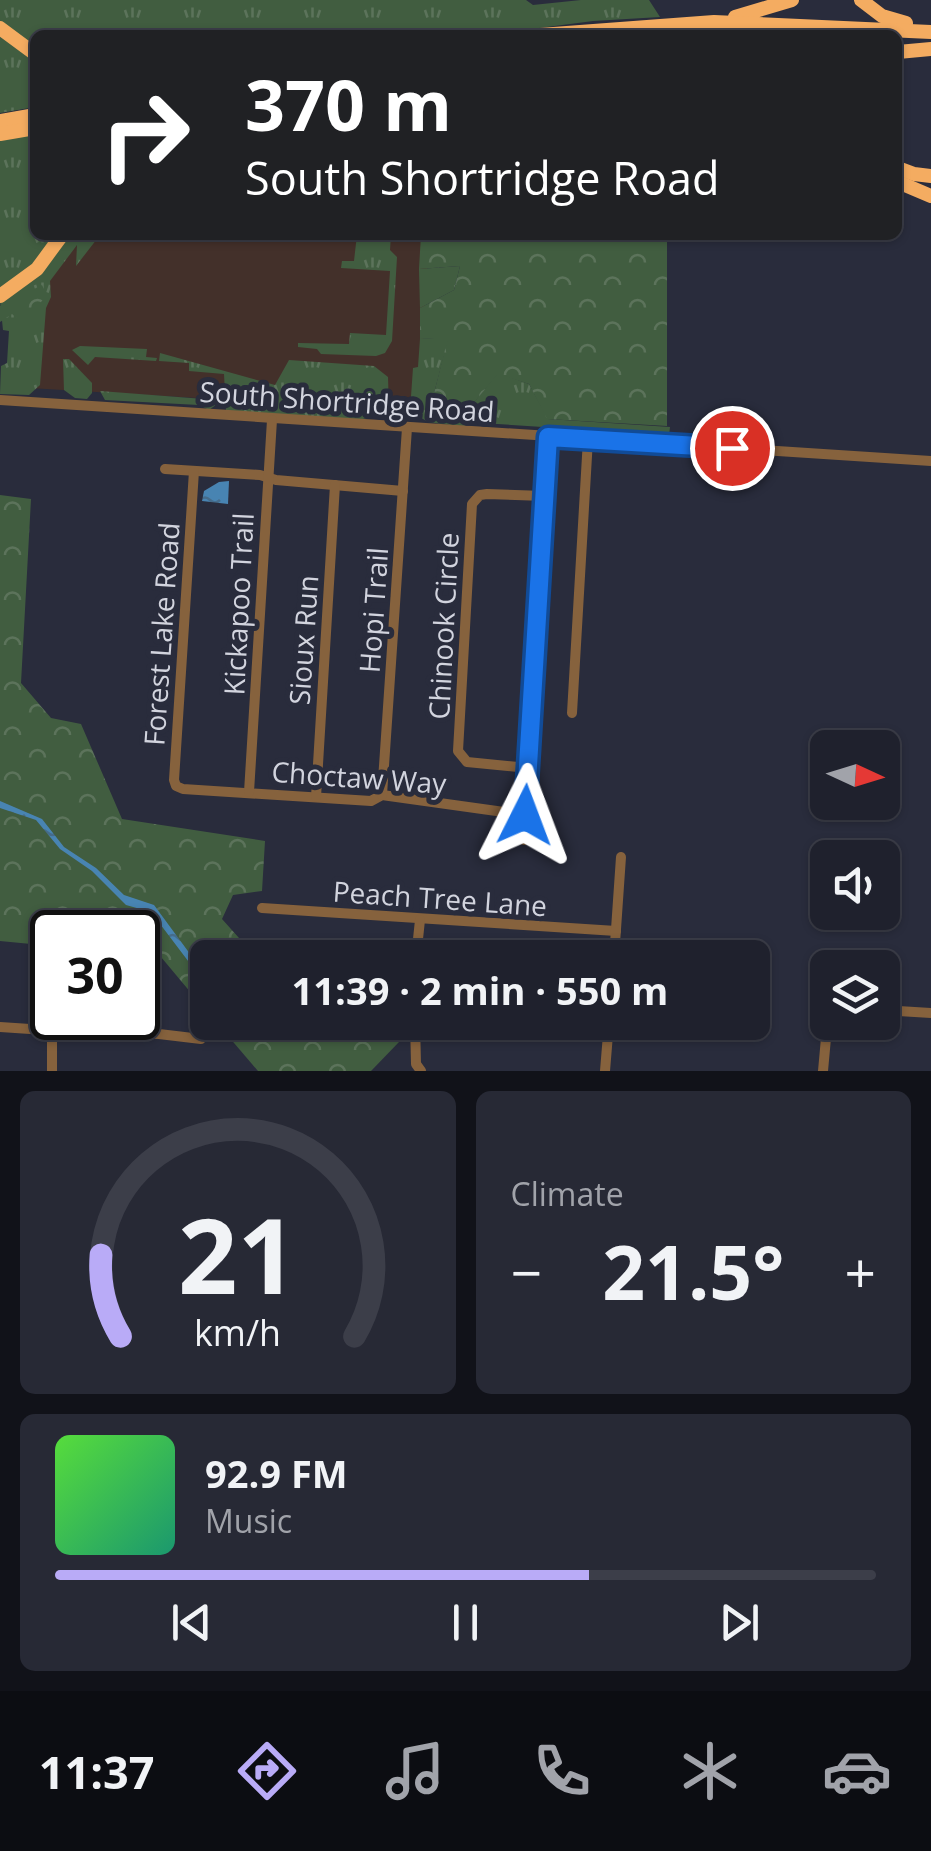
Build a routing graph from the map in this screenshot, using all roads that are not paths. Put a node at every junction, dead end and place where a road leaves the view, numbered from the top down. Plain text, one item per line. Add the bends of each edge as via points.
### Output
1 (792, 0) edge
2 (861, 0) edge
3 (714, 22) junction
4 (0, 28) edge
5 (607, 30) edge
6 (931, 30) edge
7 (902, 43) edge
8 (931, 47) edge
9 (30, 50) edge
10 (902, 51) edge
11 (30, 116) edge
12 (0, 121) edge
13 (30, 129) edge
14 (0, 134) edge
15 (902, 170) edge
16 (931, 176) edge
17 (902, 184) edge
18 (931, 196) edge
19 (58, 240) edge
20 (0, 296) edge
21 (0, 400) edge
22 (272, 420) junction
23 (407, 428) junction
24 (548, 437) junction
25 (588, 439) junction
26 (931, 461) edge
27 (164, 470) dead end
28 (194, 471) junction
29 (268, 478) junction
30 (336, 485) junction
31 (403, 490) junction
32 (544, 496) junction
33 (572, 714) dead end
34 (528, 768) junction
35 (249, 792) junction
36 (382, 795) junction
37 (316, 797) junction
38 (525, 815) junction
39 (524, 840) dead end
40 (621, 857) dead end
41 (262, 908) dead end
42 (420, 920) junction
43 (616, 931) junction
44 (418, 940) edge
45 (615, 940) edge
46 (900, 1011) edge
47 (931, 1014) edge
48 (0, 1027) edge
49 (30, 1030) edge
50 (160, 1034) edge
51 (190, 1038) edge
52 (49, 1040) edge
53 (415, 1040) edge
54 (608, 1040) edge
55 (826, 1040) edge
56 (420, 1070) edge
57 (52, 1071) edge
58 (605, 1071) edge
59 (824, 1071) edge

1 - 3 highway
2 - 6 highway via 892,20
3 - 5 highway
3 - 6 highway
4 - 9 highway
7 - 8 highway
8 - 10 highway
11 - 12 highway
13 - 14 highway
15 - 16 highway
17 - 18 highway
19 - 20 highway via 37,269
21 - 22 street, South Shortridge Road
22 - 23 street, South Shortridge Road
22 - 29 street, Kickapoo Trail
23 - 24 street, South Shortridge Road
23 - 31 street, Hopi Trail
24 - 25 street, South Shortridge Road
24 - 32 street
25 - 26 street, South Shortridge Road
25 - 33 street
27 - 28 street
28 - 29 street
28 - 35 street, Forest Lake Road via 174,780 183,789
29 - 30 street
29 - 35 street, Kickapoo Trail
30 - 31 street
30 - 37 street, Sioux Run
31 - 36 street, Hopi Trail
32 - 34 street
32 - 34 street, Chinook Circle via 480,494 472,504 458,752 468,762
34 - 38 street
35 - 37 street, Choctaw Way
36 - 37 street, Choctaw Way via 371,801
36 - 38 street, Choctaw Way
38 - 39 street
40 - 43 street
41 - 42 street, Peach Tree Lane
42 - 43 street, Peach Tree Lane
42 - 44 street
43 - 45 street
46 - 47 street
48 - 49 street
50 - 51 street
52 - 57 street
53 - 56 street
54 - 58 street
55 - 59 street

